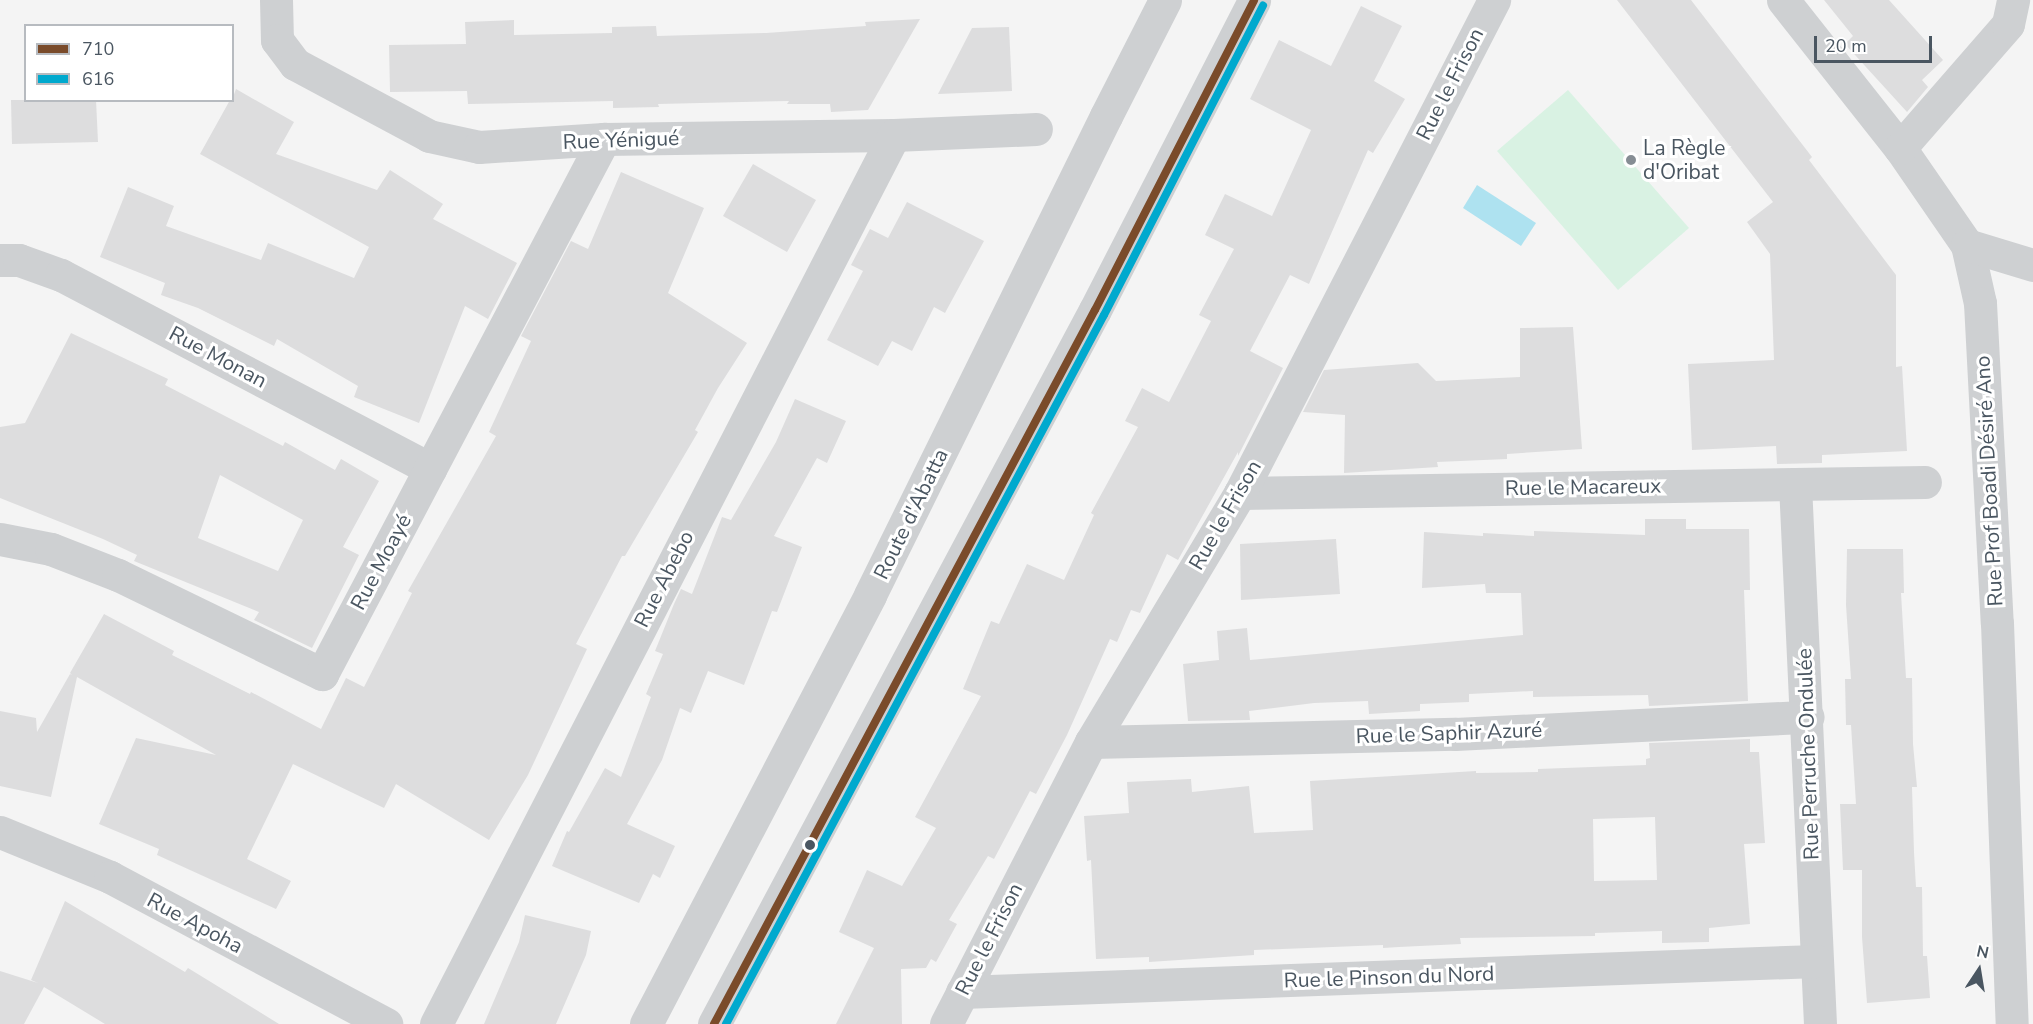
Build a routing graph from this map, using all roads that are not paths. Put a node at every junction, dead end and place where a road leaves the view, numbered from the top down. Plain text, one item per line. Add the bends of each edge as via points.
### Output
1 (276, 0) edge
2 (1165, 0) edge
3 (1254, 0) edge
4 (1494, 0) edge
5 (1783, 0) edge
6 (2018, 18) edge
7 (1036, 129) dead end
8 (894, 135) junction
9 (604, 139) junction
10 (1900, 148) junction
11 (1967, 245) junction
12 (0, 260) edge
13 (2033, 266) edge
14 (430, 469) junction
15 (1925, 482) dead end
16 (1796, 484) junction
17 (1240, 493) junction
18 (0, 539) edge
19 (1808, 717) junction
20 (1091, 742) junction
21 (0, 832) edge
22 (1816, 961) junction
23 (962, 992) junction
24 (2019, 1020) edge
25 (386, 1024) edge
26 (436, 1024) edge
27 (646, 1024) edge
28 (714, 1024) edge
29 (946, 1024) edge
30 (1820, 1024) edge

1 - 9 street, Rue Yénigué via 277,39 294,64 429,136 479,147
2 - 27 street, Route d'Abatta via 870,595
3 - 28 street via 1090,321
4 - 17 street, Rue le Frison
5 - 10 street, Rue Prof Boadi Désiré Ano
6 - 10 street
7 - 8 street, Rue Yénigué
8 - 9 street, Rue Yénigué
8 - 26 street, Rue Abebo
9 - 14 street, Rue Moayé
10 - 11 street, Rue Prof Boadi Désiré Ano
11 - 13 street
11 - 24 street, Rue Prof Boadi Désiré Ano via 1980,303
12 - 14 street, Rue Monan via 19,260 61,275
14 - 18 street, Rue Moayé via 321,674 118,575 51,549
15 - 16 street, Rue le Macareux
16 - 17 street, Rue le Macareux
16 - 19 street, Rue Perruche Ondulée
17 - 20 street, Rue le Frison
19 - 20 street, Rue le Saphir Azuré via 1455,734
19 - 22 street, Rue Perruche Ondulée
20 - 23 street, Rue le Frison
21 - 25 street, Rue Apoha via 110,877
22 - 23 street, Rue le Pinson du Nord
22 - 30 street, Rue Perruche Ondulée
23 - 29 street, Rue le Frison

